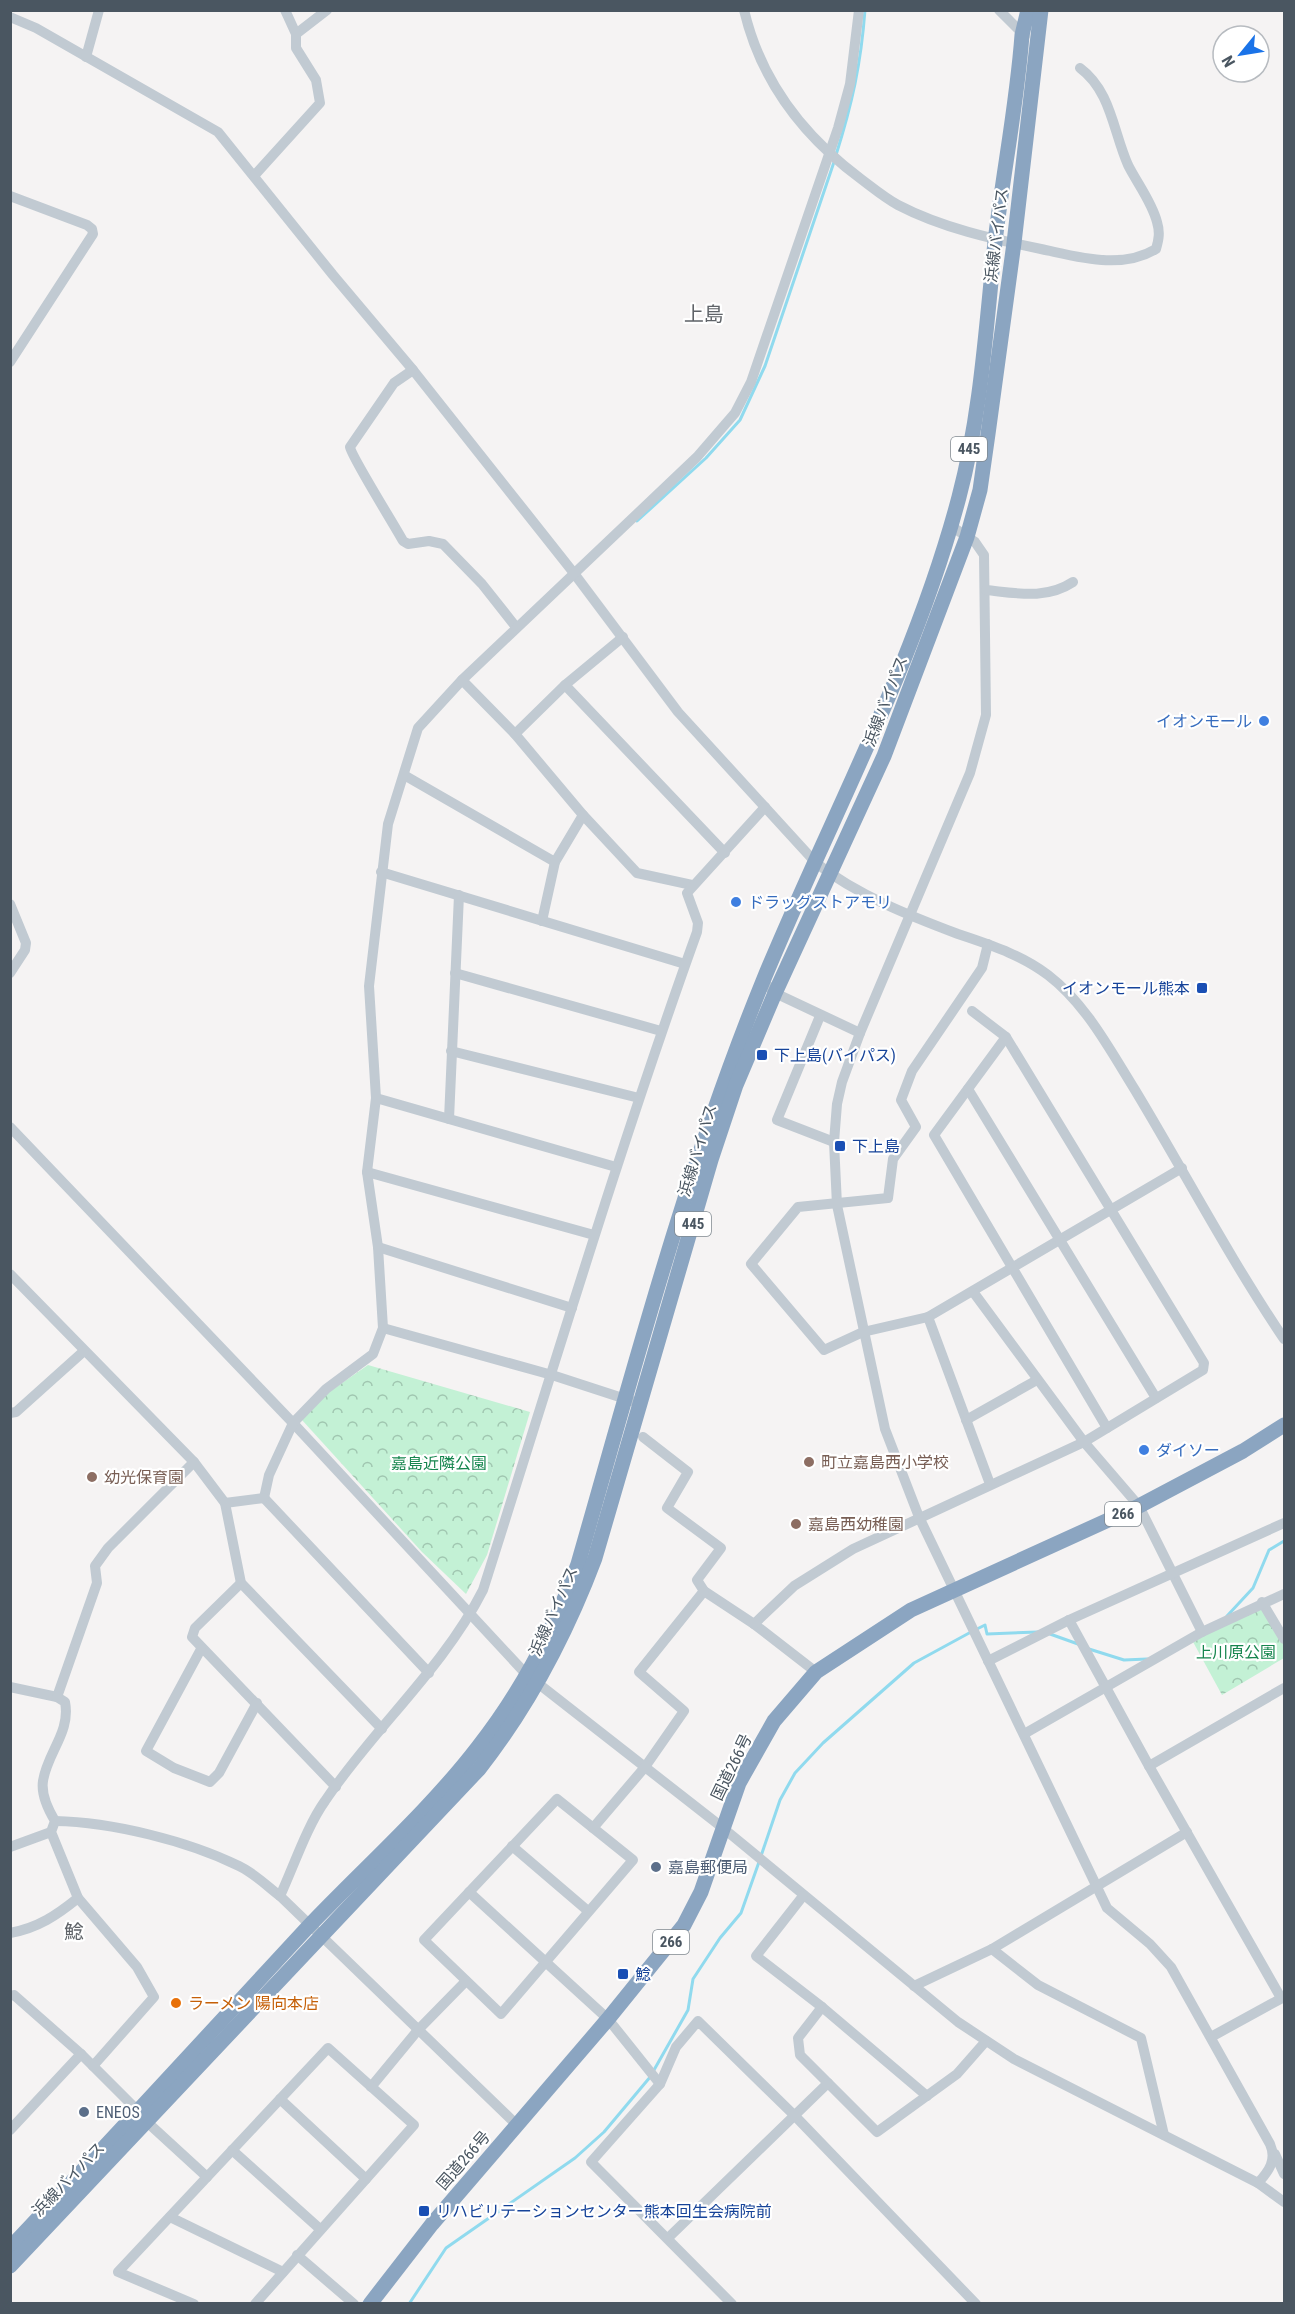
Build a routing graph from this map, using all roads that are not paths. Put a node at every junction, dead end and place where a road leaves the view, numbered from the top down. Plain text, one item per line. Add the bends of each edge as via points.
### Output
1 (99, 10) edge
2 (285, 10) edge
3 (327, 10) edge
4 (744, 10) edge
5 (859, 10) edge
6 (999, 10) edge
7 (1028, 10) edge
8 (1041, 10) edge
9 (10, 17) edge
10 (296, 34) junction
11 (1029, 39) junction
12 (86, 57) junction
13 (1080, 68) dead end
14 (828, 154) junction
15 (254, 176) junction
16 (10, 196) edge
17 (996, 239) junction
18 (1014, 243) junction
19 (10, 362) edge
20 (413, 370) junction
21 (951, 526) junction
22 (967, 537) junction
23 (573, 572) junction
24 (1073, 582) dead end
25 (986, 590) junction
26 (516, 627) junction
27 (623, 637) junction
28 (462, 680) junction
29 (565, 685) junction
30 (515, 734) junction
31 (404, 775) junction
32 (765, 807) junction
33 (582, 814) junction
34 (725, 853) junction
35 (555, 862) junction
36 (816, 863) junction
37 (381, 872) junction
38 (831, 875) junction
39 (692, 885) junction
40 (459, 895) junction
41 (10, 904) edge
42 (911, 916) junction
43 (542, 921) junction
44 (988, 944) junction
45 (686, 964) junction
46 (455, 972) junction
47 (10, 973) edge
48 (763, 981) junction
49 (775, 993) junction
50 (972, 1011) dead end
51 (820, 1016) junction
52 (661, 1031) junction
53 (860, 1033) junction
54 (1006, 1037) junction
55 (451, 1051) junction
56 (968, 1089) junction
57 (375, 1098) junction
58 (639, 1098) junction
59 (448, 1119) junction
60 (10, 1127) edge
61 (834, 1142) junction
62 (616, 1167) junction
63 (1182, 1168) junction
64 (367, 1172) junction
65 (837, 1205) junction
66 (1110, 1211) junction
67 (594, 1235) junction
68 (1062, 1240) junction
69 (378, 1247) junction
70 (1013, 1269) junction
71 (10, 1274) edge
72 (974, 1293) junction
73 (572, 1308) junction
74 (928, 1317) junction
75 (383, 1328) junction
76 (863, 1332) junction
77 (1284, 1339) edge
78 (84, 1351) junction
79 (552, 1375) junction
80 (1037, 1380) junction
81 (1156, 1398) junction
82 (634, 1402) junction
83 (10, 1413) edge
84 (966, 1420) junction
85 (293, 1423) junction
86 (1284, 1425) edge
87 (1107, 1428) junction
88 (642, 1437) dead end
89 (1084, 1442) junction
90 (194, 1462) junction
91 (990, 1484) junction
92 (264, 1498) junction
93 (225, 1503) junction
94 (1139, 1506) junction
95 (919, 1517) junction
96 (1284, 1523) edge
97 (1172, 1574) junction
98 (241, 1583) junction
99 (954, 1590) junction
100 (704, 1591) junction
101 (1284, 1594) edge
102 (1262, 1602) junction
103 (471, 1614) junction
104 (1069, 1620) junction
105 (754, 1624) junction
106 (1202, 1632) junction
107 (1284, 1639) edge
108 (201, 1649) junction
109 (988, 1661) junction
110 (816, 1672) junction
111 (429, 1674) junction
112 (532, 1679) junction
113 (10, 1687) edge
114 (1107, 1687) junction
115 (1284, 1688) edge
116 (57, 1697) junction
117 (257, 1703) junction
118 (382, 1729) junction
119 (1024, 1734) junction
120 (1149, 1766) junction
121 (645, 1767) junction
122 (336, 1787) junction
123 (53, 1826) junction
124 (593, 1828) junction
125 (723, 1828) junction
126 (1187, 1832) junction
127 (512, 1846) junction
128 (10, 1847) edge
129 (1095, 1886) junction
130 (469, 1893) junction
131 (280, 1896) junction
132 (803, 1896) junction
133 (78, 1898) junction
134 (588, 1911) junction
135 (315, 1931) junction
136 (10, 1933) edge
137 (992, 1949) junction
138 (546, 1963) junction
139 (466, 1981) junction
140 (914, 1986) junction
141 (10, 1996) edge
142 (1283, 1998) edge
143 (822, 2007) junction
144 (608, 2019) junction
145 (418, 2030) junction
146 (1211, 2037) junction
147 (986, 2041) junction
148 (81, 2054) junction
149 (93, 2066) junction
150 (828, 2083) junction
151 (660, 2084) junction
152 (371, 2087) junction
153 (927, 2096) junction
154 (280, 2098) junction
155 (795, 2116) junction
156 (142, 2117) junction
157 (517, 2125) junction
158 (10, 2130) edge
159 (1164, 2135) junction
160 (232, 2150) junction
161 (1274, 2152) junction
162 (1284, 2174) edge
163 (207, 2177) junction
164 (366, 2179) junction
165 (1258, 2183) junction
166 (1284, 2202) edge
167 (170, 2217) junction
168 (320, 2229) junction
169 (668, 2238) junction
170 (10, 2248) edge
171 (297, 2256) junction
172 (10, 2266) edge
173 (283, 2272) junction
174 (178, 2301) edge
175 (194, 2304) edge
176 (255, 2304) edge
177 (354, 2304) edge
178 (370, 2304) edge
179 (732, 2304) edge
180 (976, 2304) edge

1 - 12 street
2 - 10 street
3 - 10 street
4 - 14 street via 753,42 774,85 794,117
5 - 14 street via 850,84
6 - 11 street
7 - 11 highway, 浜線バイパス / 445
8 - 11 highway, 浜線バイパス / 445
9 - 12 street
10 - 15 street via 296,48 316,80 320,103
11 - 17 highway, 浜線バイパス / 445
11 - 18 highway, 浜線バイパス / 445
12 - 15 street via 218,132
13 - 18 street via 1104,94 1127,161 1157,220 1160,237 1156,249 1141,258 1118,261 1082,258
14 - 17 street via 897,205 934,221
14 - 23 street via 751,382 735,413 697,457
15 - 20 street
16 - 19 street via 87,225 93,234
17 - 18 street
17 - 21 highway, 浜線バイパス / 445 via 979,388 961,492
18 - 22 highway, 浜線バイパス / 445 via 980,490
20 - 23 street
20 - 26 street via 394,383 350,447 351,454 403,541 443,544
21 - 22 street
21 - 36 highway, 浜線バイパス / 445 via 878,726
22 - 25 street via 984,555
22 - 38 highway, 浜線バイパス / 445 via 884,756
23 - 26 street
23 - 27 street
24 - 25 street via 1050,593 1029,595
25 - 42 street via 986,715 970,773
26 - 28 street
27 - 29 street
27 - 32 street via 678,712
28 - 30 street
28 - 31 street via 418,728
29 - 30 street
29 - 34 street
30 - 33 street
31 - 35 street
31 - 37 street via 388,824
32 - 34 street
32 - 36 street
33 - 35 street
33 - 39 street via 638,873
34 - 39 street
35 - 43 street
36 - 38 street
36 - 48 highway, 浜線バイパス / 445
37 - 40 street
37 - 57 street via 369,987
38 - 42 street
38 - 49 highway, 浜線バイパス / 445
39 - 45 street via 687,899 698,923
40 - 43 street
40 - 46 street
41 - 47 street via 26,944
42 - 44 street
42 - 53 street
43 - 45 street
44 - 63 street via 1028,961 1051,977 1083,1010
44 - 65 street via 982,968 912,1071 901,1100 916,1127 893,1159 888,1198
45 - 52 street
46 - 52 street
46 - 55 street
48 - 49 street
48 - 82 highway, 浜線バイパス / 445 via 698,1159
49 - 51 street
49 - 82 highway, 浜線バイパス / 445 via 736,1085
50 - 54 street
51 - 53 street
51 - 61 street via 777,1120
52 - 58 street
53 - 61 street via 842,1082
54 - 56 street
54 - 66 street
55 - 58 street
55 - 59 street
56 - 68 street
56 - 70 street via 934,1135
57 - 59 street
57 - 64 street
58 - 62 street
59 - 62 street
60 - 85 street
61 - 65 street
62 - 67 street
63 - 66 street
63 - 77 street via 1248,1285
64 - 67 street
64 - 69 street
65 - 76 street
65 - 76 street via 798,1207 751,1264 824,1350
66 - 68 street
66 - 81 street via 1204,1363 1203,1370
67 - 73 street
68 - 70 street
68 - 81 street
69 - 73 street
69 - 75 street
70 - 72 street
70 - 87 street
71 - 78 street
72 - 74 street
72 - 80 street
73 - 79 street
74 - 76 street
74 - 84 street
75 - 79 street
75 - 85 street via 373,1354 326,1389
76 - 95 street via 885,1429
78 - 83 street via 16,1412
78 - 90 street
79 - 82 street
79 - 103 street via 483,1590
80 - 84 street
80 - 89 street
81 - 87 street
82 - 112 highway, 浜線バイパス / 445 via 595,1558 573,1616
84 - 91 street
85 - 92 street via 269,1475
85 - 103 street
86 - 94 highway, 国道266号 / 266
87 - 89 street
88 - 100 street via 688,1472 667,1508 722,1548 697,1580
89 - 91 street
89 - 94 street
90 - 93 street
90 - 116 street via 95,1566 97,1583
91 - 95 street
92 - 93 street
92 - 111 street
93 - 98 street
94 - 97 street
94 - 99 highway, 国道266号 / 266
95 - 99 street
95 - 105 street via 853,1549 794,1586
96 - 97 street
97 - 104 street
97 - 106 street
98 - 108 street via 195,1628 192,1637
98 - 118 street
99 - 109 street
99 - 110 highway, 国道266号 / 266 via 911,1610
100 - 105 street
100 - 121 street via 639,1672 684,1711
101 - 102 street
102 - 106 street
102 - 107 street
103 - 111 street
103 - 112 street
104 - 109 street
104 - 114 street
105 - 110 street
106 - 114 street
108 - 117 street
108 - 117 street via 146,1751 174,1768 210,1782 219,1773
109 - 119 street
110 - 125 highway, 国道266号 / 266 via 774,1721 739,1784
111 - 118 street
112 - 121 street
112 - 135 highway, 浜線バイパス / 445 via 508,1732 479,1769
113 - 116 street
114 - 119 street
114 - 120 street
115 - 120 street
116 - 123 street via 65,1702 68,1716 42,1782
117 - 122 street
118 - 122 street
119 - 129 street
120 - 126 street
121 - 124 street
121 - 125 street
122 - 131 street via 324,1802
123 - 128 street
123 - 131 street via 112,1826 168,1840 239,1866
123 - 133 street
124 - 127 street via 557,1799
124 - 134 street via 633,1860
125 - 132 street
125 - 144 highway, 国道266号 / 266 via 701,1892 684,1925
126 - 129 street
126 - 142 street
127 - 130 street
127 - 134 street
129 - 137 street
129 - 146 street via 1115,1917 1150,1944 1171,1967
130 - 138 street
130 - 139 street via 424,1940
131 - 135 street
132 - 140 street
132 - 143 street via 756,1956
133 - 136 street via 53,1918 28,1930
133 - 149 street via 137,1967 154,1997
134 - 138 street
135 - 145 street
135 - 156 highway, 浜線バイパス / 445
137 - 140 street
137 - 159 street via 1038,1985 1141,2038
138 - 139 street via 501,2014
138 - 144 street
139 - 145 street
140 - 147 street
141 - 148 street via 14,1995
142 - 146 street
143 - 150 street via 798,2038 800,2055
143 - 153 street
144 - 151 street
144 - 157 highway, 国道266号 / 266
145 - 152 street
145 - 157 street
146 - 161 street
147 - 153 street via 957,2074
147 - 159 street
148 - 149 street
148 - 158 street
149 - 156 street
150 - 153 street via 877,2132
150 - 155 street
151 - 155 street via 676,2047 698,2021
151 - 169 street via 591,2162
152 - 154 street via 328,2048
152 - 164 street via 414,2125
154 - 160 street
154 - 164 street
155 - 169 street
155 - 180 street
156 - 163 street
156 - 170 highway, 浜線バイパス / 445
156 - 172 highway, 浜線バイパス / 445
157 - 178 highway, 国道266号 / 266
159 - 165 street
160 - 163 street
160 - 168 street
161 - 162 street
161 - 165 street via 1268,2173
163 - 167 street
164 - 168 street
165 - 166 street
167 - 173 street
167 - 174 street via 118,2272
168 - 171 street
169 - 179 street
171 - 173 street
171 - 177 street
173 - 176 street
174 - 175 street

